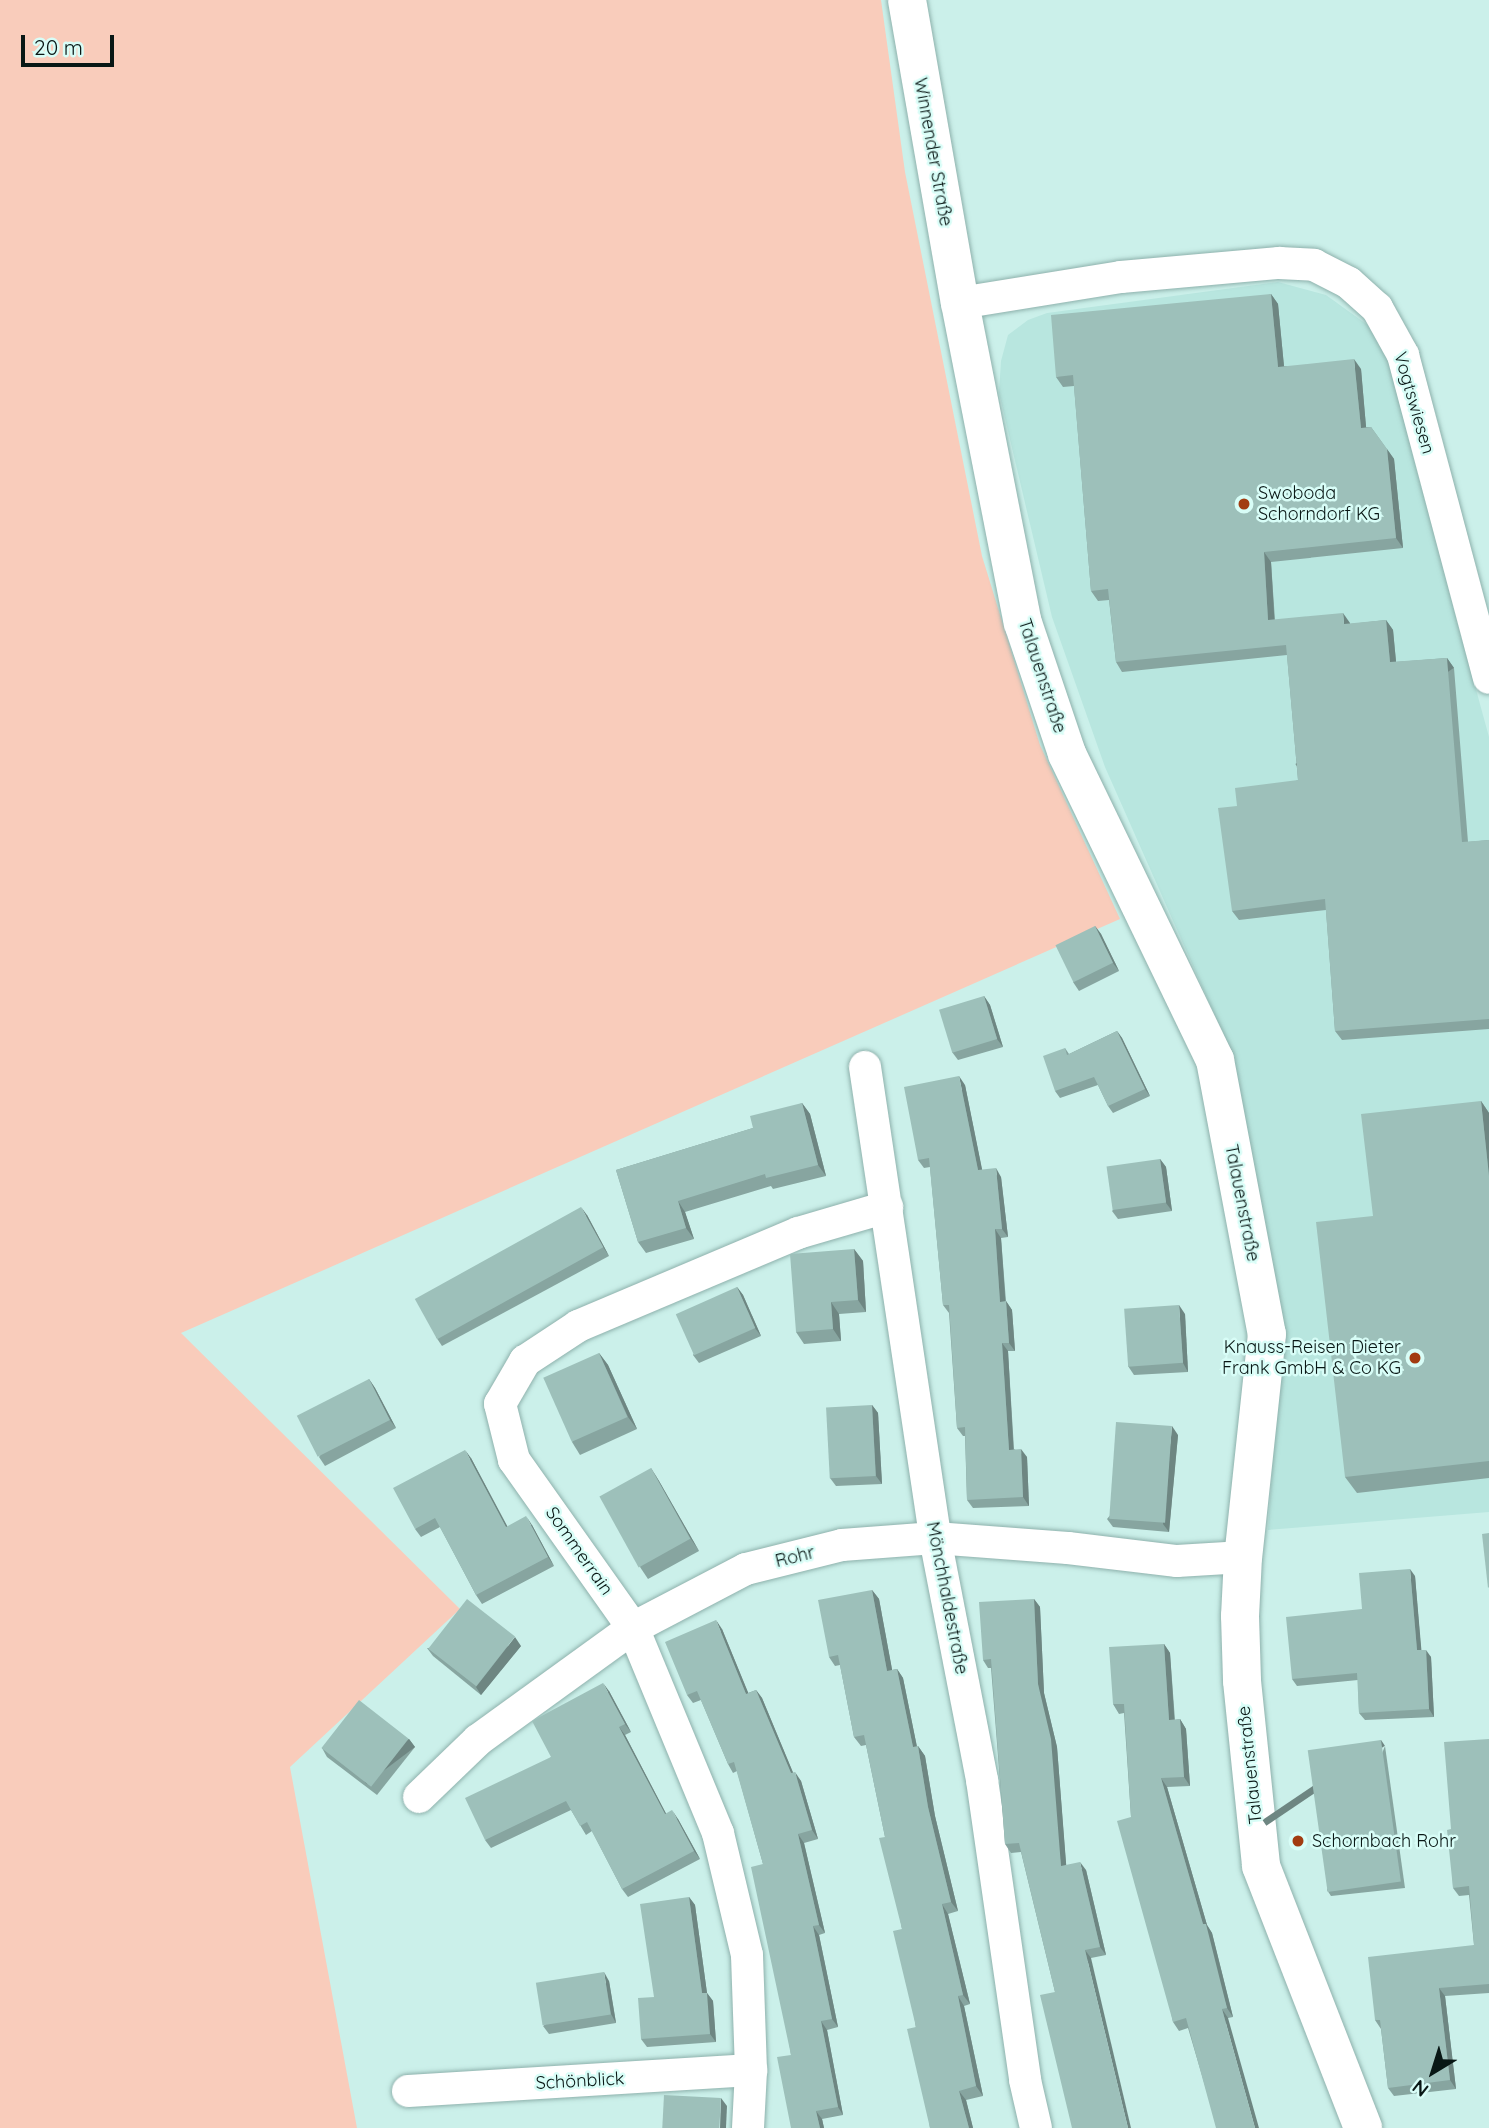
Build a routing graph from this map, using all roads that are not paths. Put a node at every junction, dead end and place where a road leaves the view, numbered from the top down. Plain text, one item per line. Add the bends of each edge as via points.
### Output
1 (907, 0) edge
2 (960, 303) junction
3 (1489, 678) edge
4 (865, 1067) dead end
5 (887, 1208) junction
6 (934, 1538) junction
7 (1243, 1557) junction
8 (633, 1628) junction
9 (419, 1797) dead end
10 (751, 2070) junction
11 (408, 2091) dead end
12 (748, 2128) edge
13 (1036, 2128) edge
14 (1363, 2128) edge

1 - 2 street, Winnender Straße
2 - 3 street, Vogtswiesen via 1121,277 1279,263 1314,265 1349,283 1377,308 1403,355
2 - 7 street, Talauenstraße via 1023,623 1067,754 1215,1060 1267,1334
4 - 5 street, Mönchhaldestraße
5 - 6 street, Mönchhaldestraße
5 - 8 street, Sommerrain via 798,1233 701,1272 578,1326 525,1361 500,1404 514,1460
6 - 7 street, Rohr via 1177,1561
6 - 8 street, Rohr via 842,1545 746,1569
6 - 13 street, Mönchhaldestraße via 982,1780 1025,2080
7 - 14 street, Talauenstraße via 1242,1681 1261,1866
8 - 9 street, Rohr via 478,1740
8 - 10 street, Sommerrain via 718,1833 747,1955
10 - 11 street, Schönblick
10 - 12 street, Sommerrain

